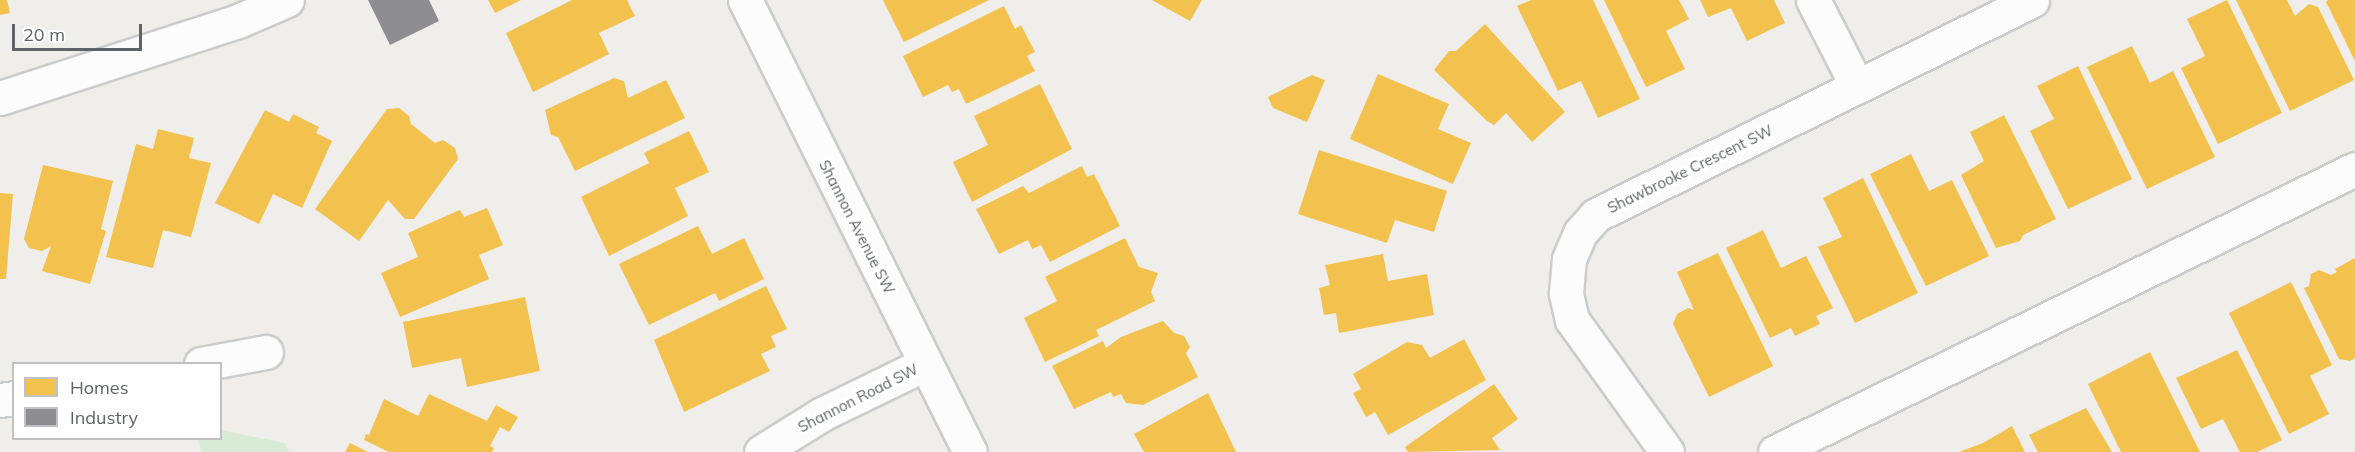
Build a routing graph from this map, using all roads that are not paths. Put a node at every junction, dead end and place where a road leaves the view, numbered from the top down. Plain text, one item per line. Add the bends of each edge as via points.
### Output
1 (287, 0) edge
2 (745, 0) edge
3 (1813, 0) edge
4 (2032, 0) edge
5 (1857, 86) junction
6 (0, 98) edge
7 (2355, 170) edge
8 (266, 352) dead end
9 (207, 362) edge
10 (925, 364) junction
11 (761, 452) edge
12 (970, 452) edge
13 (1666, 452) edge
14 (1775, 452) edge

1 - 6 street via 227,25
2 - 10 street, Shannon Avenue SW
3 - 5 street
4 - 5 street, Shawbrooke Crescent SW
5 - 13 street, Shawbrooke Crescent SW via 1596,215 1580,232 1569,259 1566,293 1572,320
7 - 14 street
8 - 9 street
10 - 11 street, Shannon Road SW via 822,414
10 - 12 street, Shannon Avenue SW

